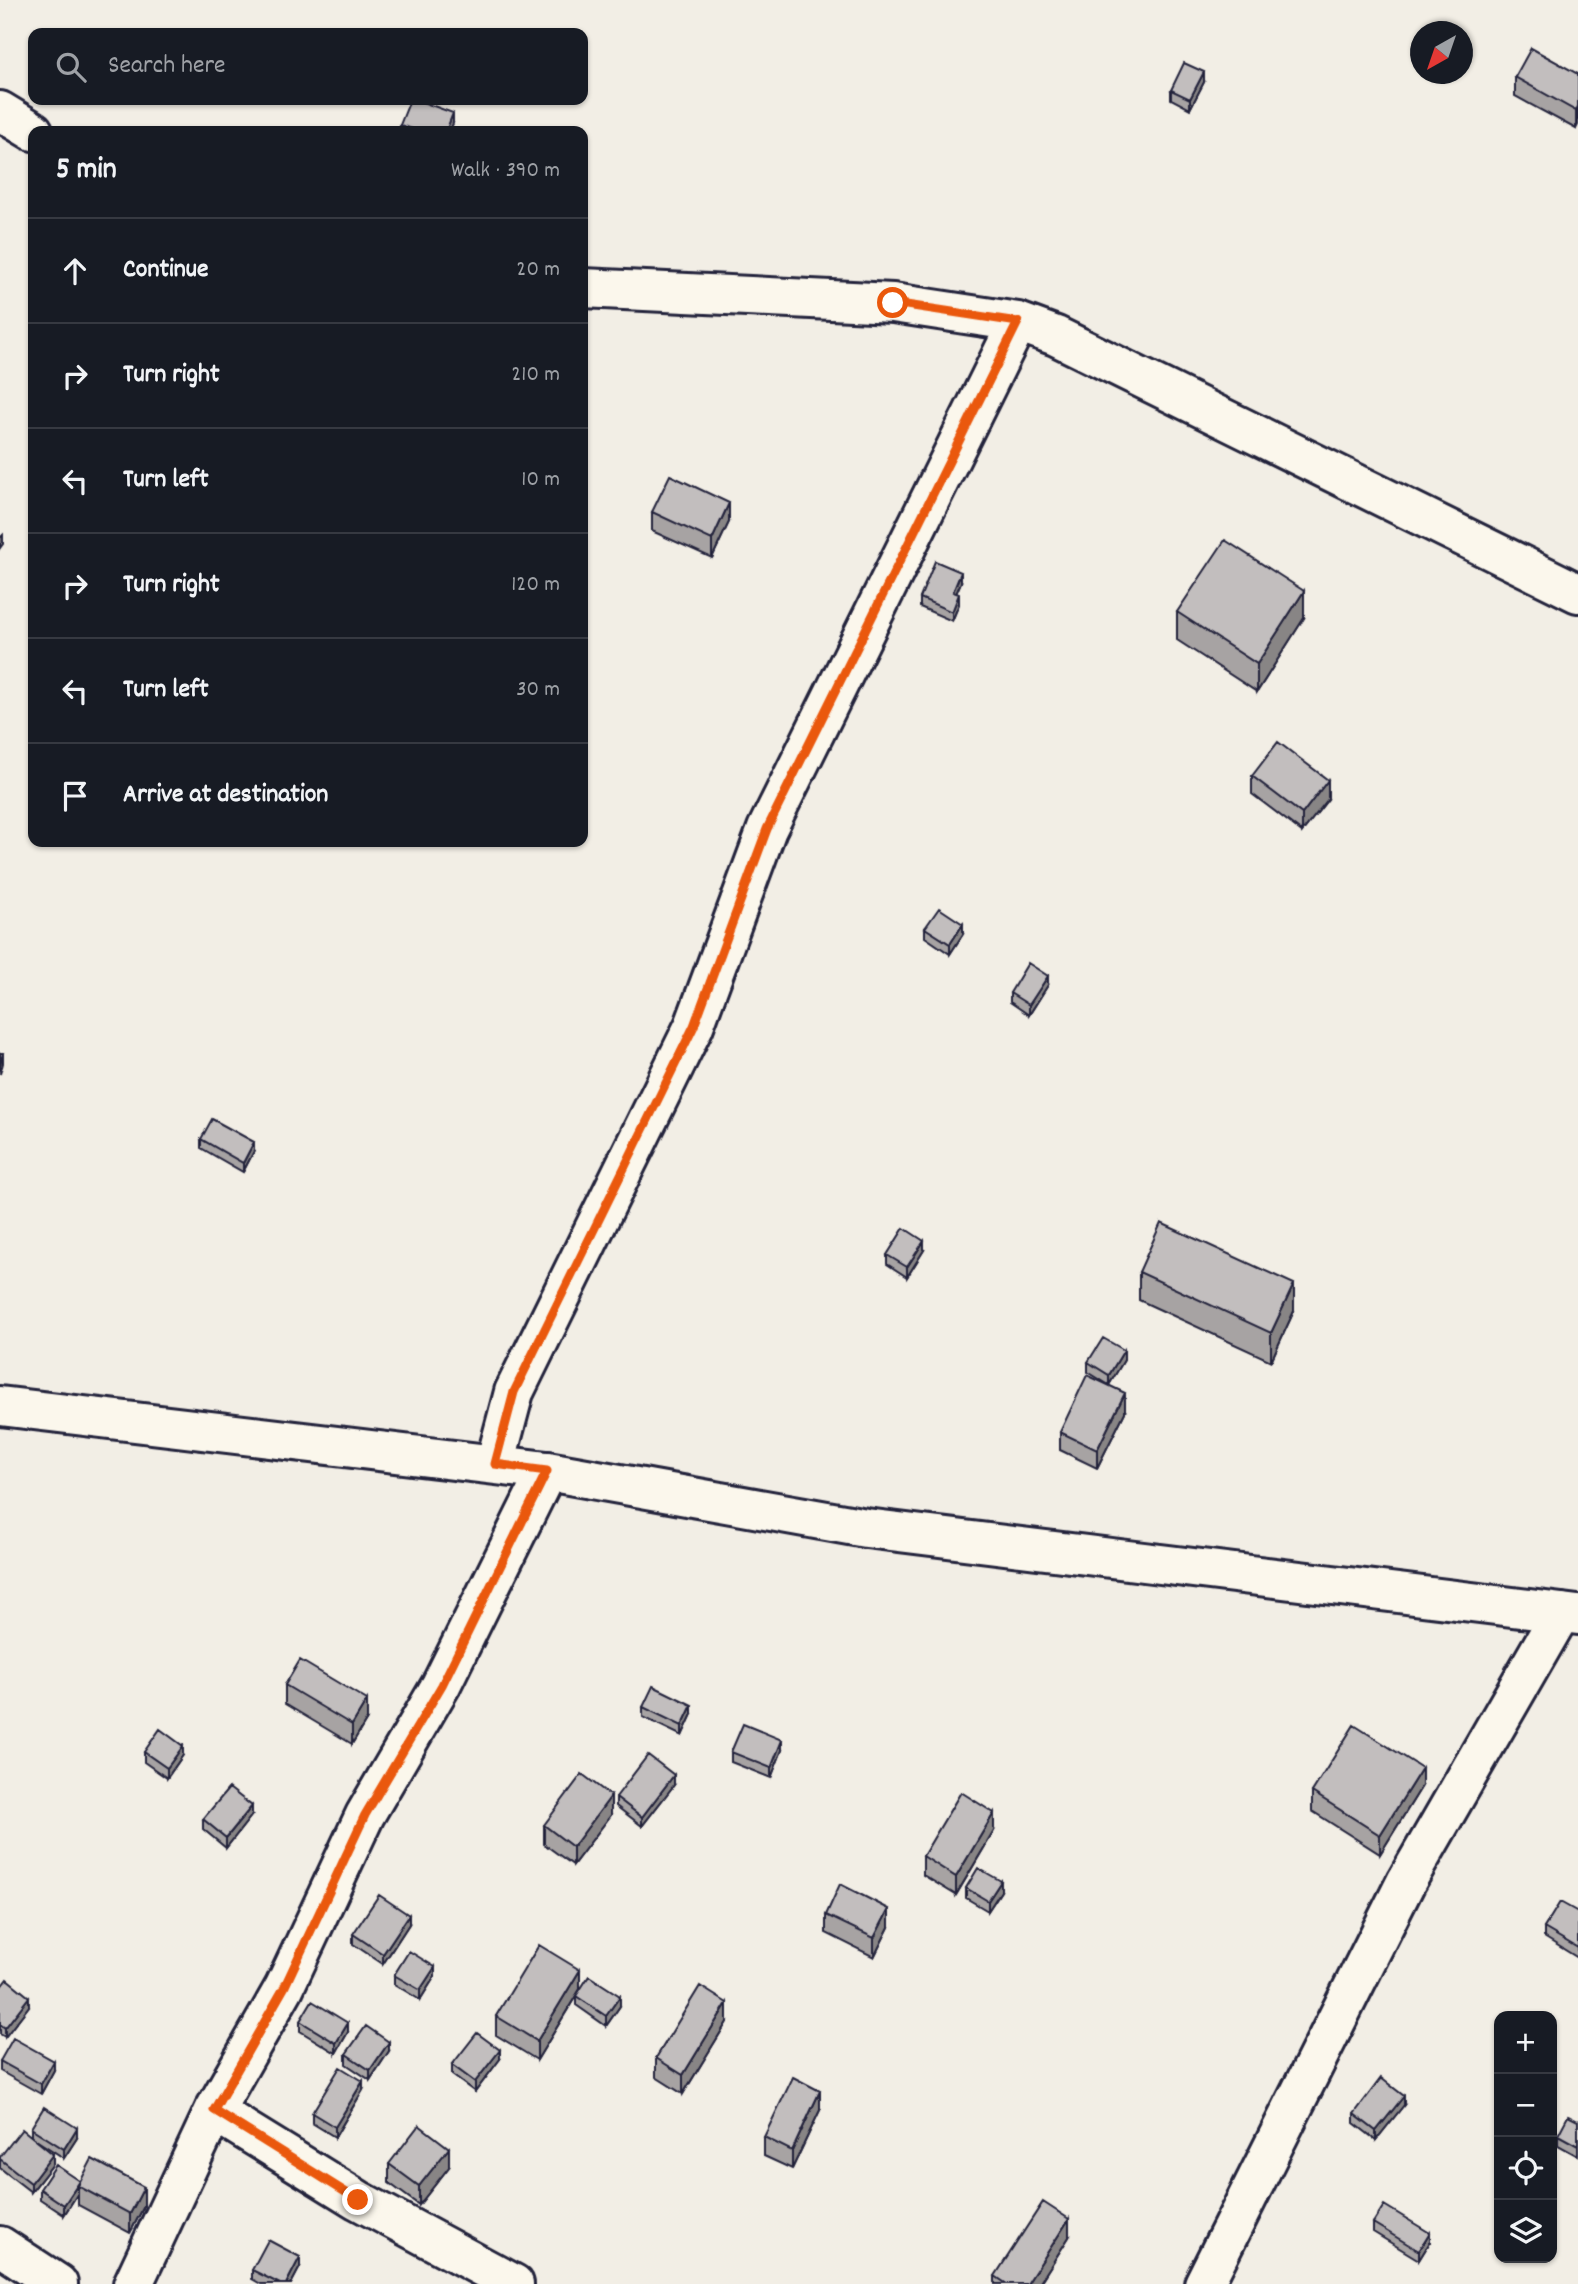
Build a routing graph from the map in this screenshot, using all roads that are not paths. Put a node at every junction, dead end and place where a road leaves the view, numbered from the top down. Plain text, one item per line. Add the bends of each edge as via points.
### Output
1 (0, 111) edge
2 (28, 128) edge
3 (588, 288) edge
4 (1018, 322) junction
5 (1578, 593) edge
6 (0, 1406) edge
7 (495, 1464) junction
8 (547, 1471) junction
9 (1569, 1614) edge
10 (214, 2110) junction
11 (0, 2246) edge
12 (58, 2284) edge
13 (133, 2284) edge
14 (514, 2284) edge
15 (1204, 2284) edge

1 - 2 street
3 - 4 street via 893,303
4 - 5 street via 1056,336
4 - 7 street via 767,829 694,1026 514,1392
6 - 7 street
7 - 8 street
8 - 9 street via 866,1528
8 - 10 street via 442,1685 365,1815 284,1988
9 - 15 street via 1406,1882
10 - 13 street
10 - 14 street via 358,2200
11 - 12 street

